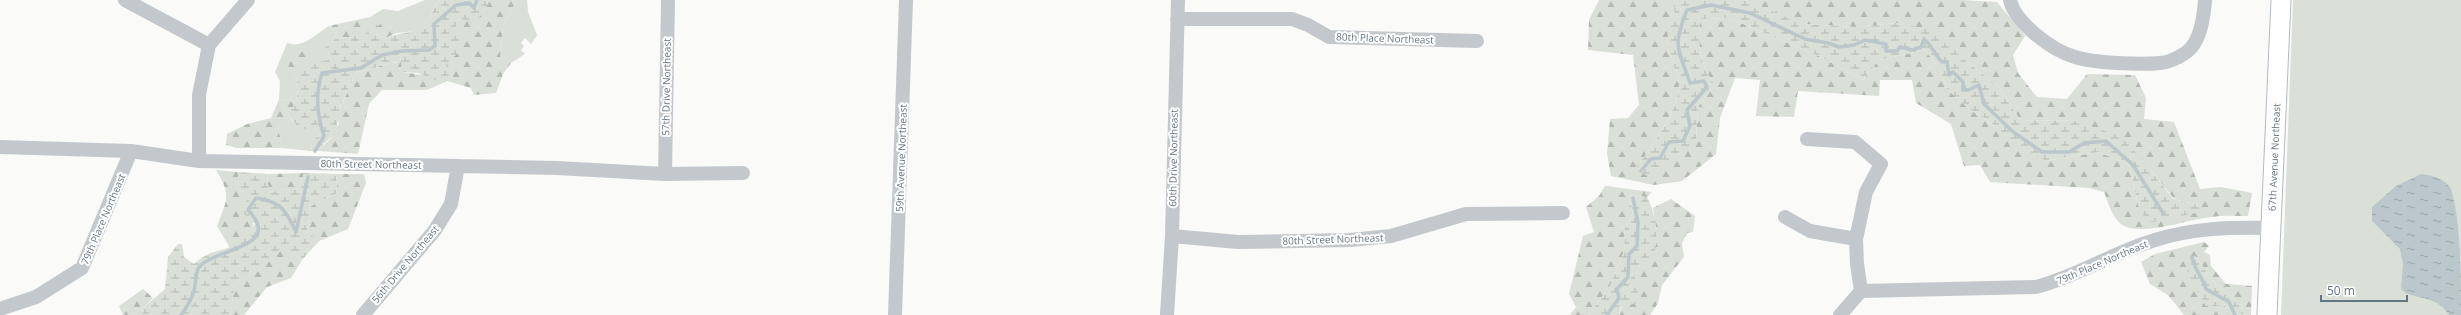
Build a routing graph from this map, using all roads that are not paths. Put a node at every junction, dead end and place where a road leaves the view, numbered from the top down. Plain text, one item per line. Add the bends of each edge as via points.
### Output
1 (125, 0) edge
2 (248, 0) edge
3 (668, 0) edge
4 (906, 0) edge
5 (1178, 0) edge
6 (2010, 0) edge
7 (2205, 0) edge
8 (2281, 0) edge
9 (1177, 19) junction
10 (1477, 40) dead end
11 (209, 45) junction
12 (1807, 139) dead end
13 (0, 146) edge
14 (131, 151) junction
15 (199, 161) junction
16 (458, 166) junction
17 (743, 173) dead end
18 (665, 174) junction
19 (1563, 212) dead end
20 (1785, 217) dead end
21 (2271, 228) junction
22 (1172, 236) junction
23 (1856, 239) junction
24 (1862, 291) junction
25 (0, 309) edge
26 (363, 315) edge
27 (895, 315) edge
28 (1167, 315) edge
29 (1840, 315) edge
30 (2267, 315) edge

1 - 11 street
2 - 11 street
3 - 18 street, 57th Drive Northeast
4 - 27 street, 59th Avenue Northeast
5 - 9 street, 60th Drive Northeast
6 - 7 street via 2025,25 2062,52 2087,60 2161,63 2184,54 2194,45 2203,21
8 - 21 main road, 67th Avenue Northeast
9 - 10 street, 80th Place Northeast via 1292,19 1329,37
9 - 22 street, 60th Drive Northeast
11 - 15 street via 199,95
12 - 23 street via 1855,142 1881,164 1866,192
13 - 14 street, 80th Street Northeast
14 - 15 street, 80th Street Northeast
14 - 25 street, 79th Place Northeast via 82,268 36,297
15 - 16 street, 80th Street Northeast
16 - 18 street, 80th Street Northeast
16 - 26 street, 56th Drive Northeast via 451,204 435,230
17 - 18 street, 80th Street Northeast
19 - 22 street, 80th Street Northeast via 1466,214 1391,236 1350,240 1238,242
20 - 23 street via 1810,230
21 - 24 street, 79th Place Northeast via 2230,227 2190,231 2154,240 2061,280 2036,287
21 - 30 main road, 67th Avenue Northeast
22 - 28 street, 60th Drive Northeast
23 - 24 street
24 - 29 street

